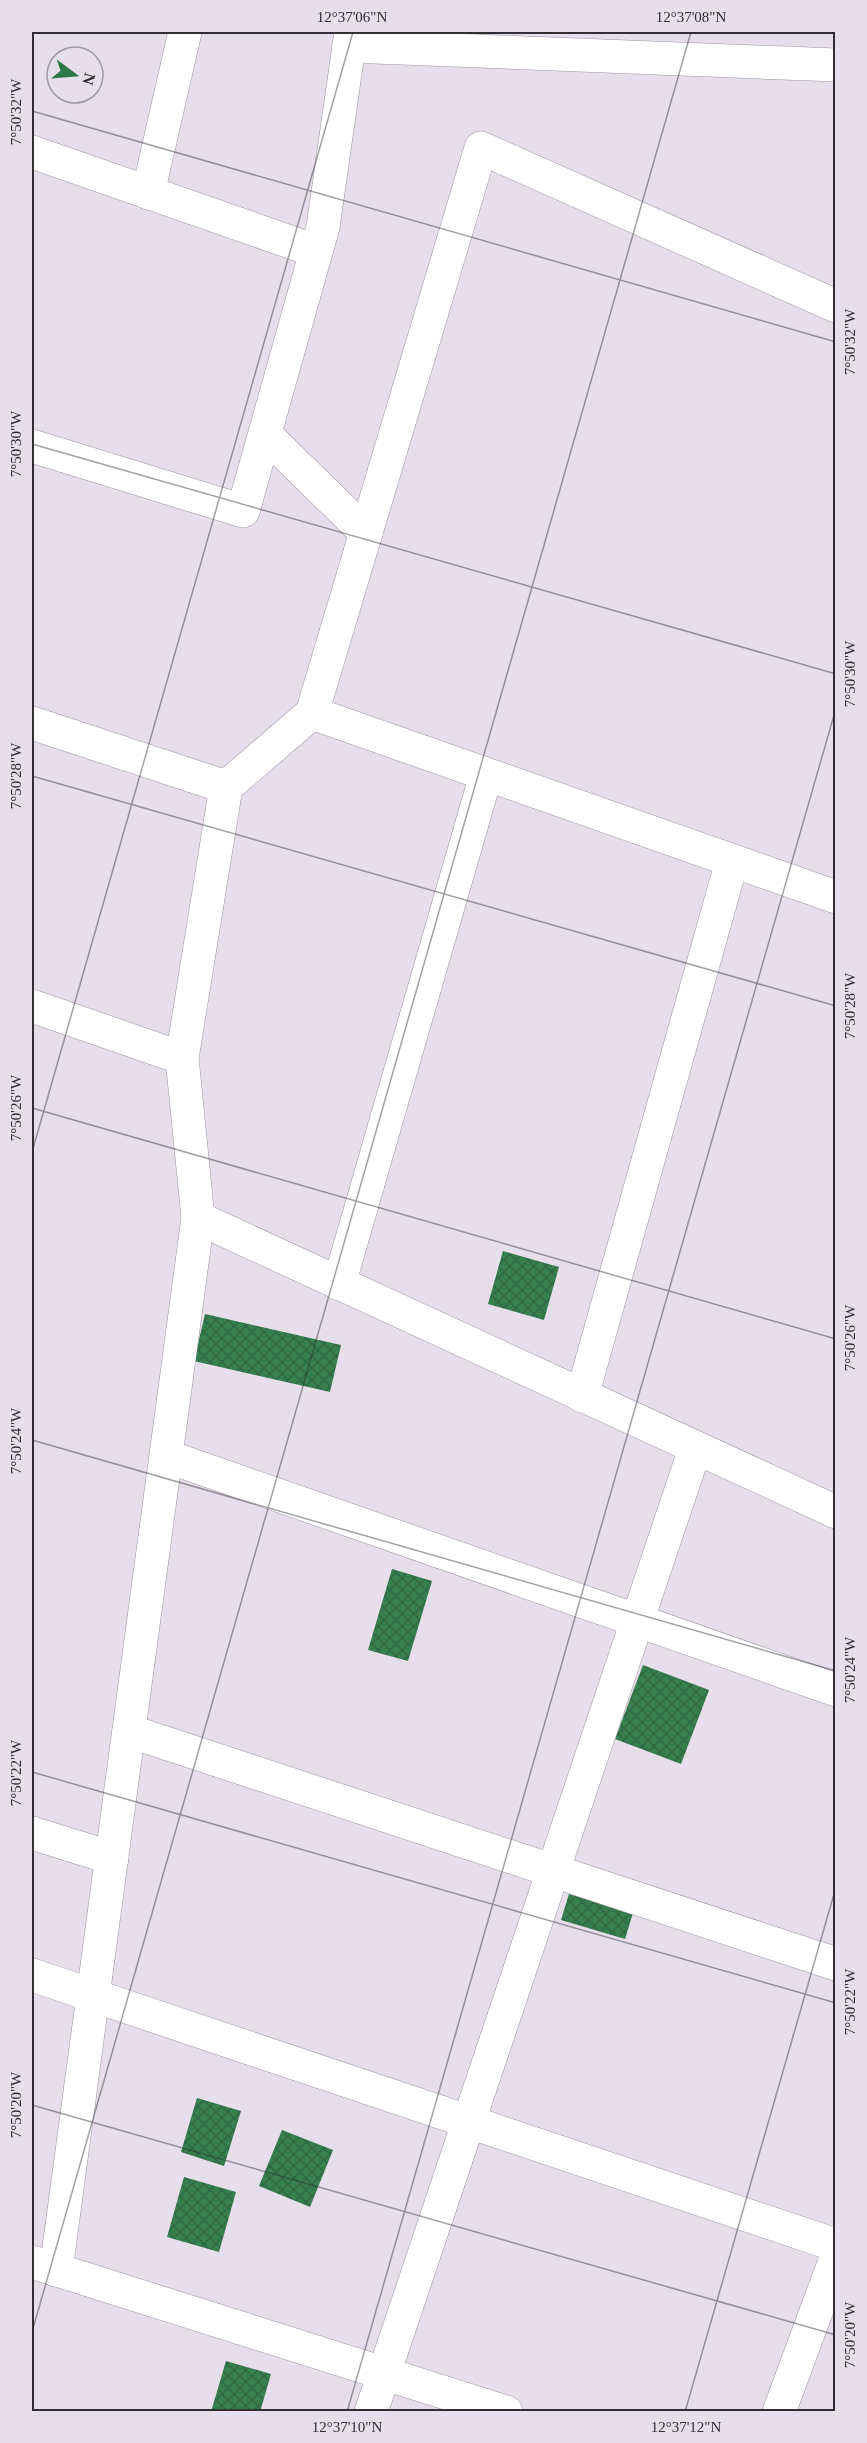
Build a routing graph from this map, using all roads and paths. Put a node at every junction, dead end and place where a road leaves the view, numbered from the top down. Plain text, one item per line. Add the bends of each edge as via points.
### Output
1 (185, 32) edge
2 (350, 39) edge
3 (836, 65) edge
4 (32, 152) edge
5 (148, 193) junction
6 (316, 251) junction
7 (836, 306) edge
8 (265, 434) junction
9 (32, 446) edge
10 (366, 533) junction
11 (312, 714) junction
12 (32, 723) edge
13 (486, 775) junction
14 (226, 787) junction
15 (732, 861) junction
16 (836, 897) edge
17 (32, 1006) edge
18 (182, 1058) junction
19 (198, 1218) junction
20 (339, 1284) junction
21 (582, 1396) junction
22 (695, 1449) junction
23 (166, 1456) junction
24 (836, 1512) edge
25 (637, 1621) junction
26 (836, 1690) edge
27 (129, 1731) junction
28 (32, 1833) edge
29 (112, 1858) junction
30 (553, 1871) junction
31 (836, 1964) edge
32 (32, 1975) edge
33 (93, 1995) junction
34 (468, 2121) junction
35 (836, 2245) edge
36 (836, 2258) edge
37 (44, 2266) edge
38 (384, 2373) junction
39 (371, 2412) edge
40 (506, 2412) edge
41 (779, 2412) edge

1 - 5 street
2 - 3 street
2 - 6 street via 323,227
4 - 5 street
5 - 6 street
6 - 8 street
7 - 10 street via 481,148
8 - 9 street via 243,511
8 - 10 street
10 - 11 street
11 - 13 street
11 - 14 street
12 - 14 street
13 - 15 street
13 - 20 street
14 - 18 street
15 - 16 street
15 - 21 street
17 - 18 street
18 - 19 street
19 - 20 street
19 - 23 street
20 - 21 street
21 - 22 street
22 - 24 street
22 - 25 street
23 - 25 street
23 - 27 street
25 - 26 street
25 - 30 street
27 - 29 street
27 - 30 street
28 - 29 street
29 - 33 street
30 - 31 street
30 - 34 street
32 - 33 street
33 - 34 street
33 - 37 street
34 - 35 street
34 - 38 street
36 - 41 street
37 - 38 street
38 - 39 street
38 - 40 street

